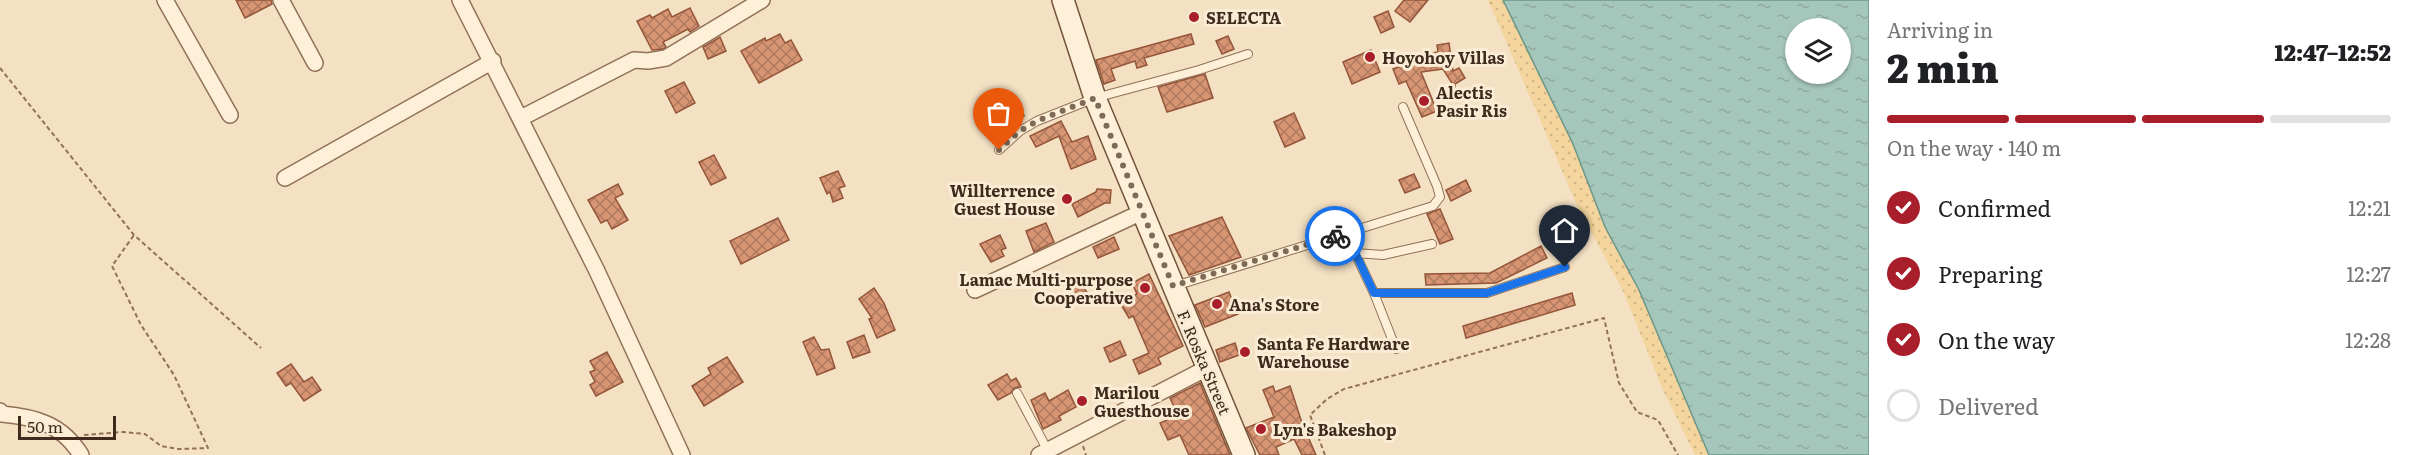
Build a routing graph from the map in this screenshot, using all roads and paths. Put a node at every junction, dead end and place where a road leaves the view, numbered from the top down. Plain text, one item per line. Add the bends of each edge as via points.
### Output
1 (165, 0) edge
2 (281, 0) edge
3 (460, 0) edge
4 (762, 0) edge
5 (1063, 0) edge
6 (1248, 54) dead end
7 (493, 61) junction
8 (315, 63) dead end
9 (0, 68) edge
10 (1095, 98) junction
11 (1403, 107) dead end
12 (230, 115) dead end
13 (521, 118) junction
14 (999, 150) dead end
15 (285, 178) dead end
16 (1142, 212) junction
17 (1346, 233) junction
18 (134, 235) junction
19 (1432, 244) dead end
20 (1355, 253) junction
21 (1565, 267) dead end
22 (1173, 286) junction
23 (975, 290) dead end
24 (1374, 293) junction
25 (261, 348) dead end
26 (1396, 349) dead end
27 (1207, 368) junction
28 (1017, 393) dead end
29 (0, 411) edge
30 (66, 436) junction
31 (1043, 453) edge
32 (81, 455) edge
33 (682, 455) edge
34 (1244, 455) edge
35 (1325, 455) edge
36 (1678, 455) edge

1 - 12 street
2 - 8 street
3 - 7 street
4 - 13 street via 666,58 634,60
5 - 10 main road, F. Roska Street
6 - 10 lane
7 - 13 street
7 - 15 street
9 - 18 path
10 - 14 lane via 1037,121
10 - 16 main road, F. Roska Street
11 - 17 lane via 1440,197 1433,206
13 - 33 street
16 - 22 main road, F. Roska Street
16 - 23 street
17 - 20 lane
17 - 22 lane
18 - 25 path
18 - 30 path via 112,266 141,325 174,375 208,447 161,446 145,435 123,432
19 - 20 lane via 1383,255
20 - 24 lane
21 - 24 lane via 1487,293
22 - 27 main road, F. Roska Street
24 - 26 lane
27 - 31 street
27 - 34 main road, F. Roska Street
28 - 31 lane
29 - 30 street via 29,416
30 - 32 street
35 - 36 path via 1310,415 1344,389 1604,318 1619,383 1638,412 1658,420

